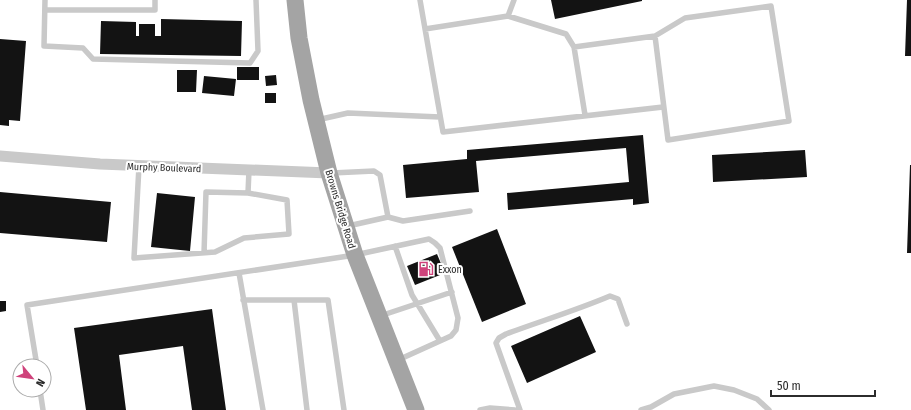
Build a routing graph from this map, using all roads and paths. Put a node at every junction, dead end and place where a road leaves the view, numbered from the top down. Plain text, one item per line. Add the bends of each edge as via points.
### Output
1 (45, 0) edge
2 (155, 0) edge
3 (256, 0) edge
4 (295, 0) edge
5 (420, 0) edge
6 (514, 0) edge
7 (45, 10) junction
8 (508, 16) junction
9 (425, 29) junction
10 (655, 36) junction
11 (574, 47) junction
12 (663, 106) junction
13 (585, 115) junction
14 (440, 117) junction
15 (316, 120) junction
16 (0, 156) edge
17 (139, 166) junction
18 (248, 170) junction
19 (329, 174) junction
20 (248, 193) junction
21 (470, 211) dead end
22 (388, 217) junction
23 (346, 226) junction
24 (395, 246) junction
25 (204, 253) junction
26 (355, 255) junction
27 (239, 273) junction
28 (452, 292) junction
29 (244, 300) junction
30 (294, 300) junction
31 (417, 303) junction
32 (379, 316) junction
33 (627, 324) dead end
34 (440, 341) junction
35 (36, 358) edge
36 (397, 361) junction
37 (41, 398) edge
38 (43, 410) edge
39 (262, 410) edge
40 (307, 410) edge
41 (344, 410) edge
42 (416, 410) edge
43 (480, 410) edge
44 (515, 410) edge
45 (520, 410) edge
46 (641, 410) edge
47 (769, 410) edge

1 - 7 lane
2 - 7 lane via 155,10
3 - 7 lane via 258,51 250,63 93,59 84,48 44,46
4 - 15 main road, Browns Bridge Road via 299,38
5 - 9 lane
6 - 8 lane
8 - 9 lane
8 - 11 lane via 566,34
9 - 14 lane
10 - 11 lane
10 - 12 lane
10 - 12 lane via 685,18 771,6 789,121 668,140
11 - 13 lane
12 - 13 lane
13 - 14 lane via 443,132
14 - 15 lane via 348,113
15 - 19 main road, Browns Bridge Road
16 - 17 street, Murphy Boulevard
17 - 18 street, Murphy Boulevard
17 - 25 lane via 134,258
18 - 19 street, Murphy Boulevard
18 - 20 lane
19 - 22 lane via 374,171 380,175
19 - 23 main road, Browns Bridge Road
20 - 25 lane via 206,192
20 - 25 lane via 287,200 289,234 244,238 215,252
21 - 22 lane via 403,221
22 - 23 lane
23 - 26 main road, Browns Bridge Road
24 - 26 lane
24 - 28 lane via 429,239 435,243 440,248
24 - 31 lane
26 - 27 lane
26 - 32 main road, Browns Bridge Road
27 - 29 lane
27 - 35 lane via 27,305
28 - 31 lane
28 - 34 lane via 458,318 456,330 451,336
29 - 30 lane
29 - 39 lane
30 - 40 lane
30 - 41 lane via 328,300
31 - 32 lane
31 - 34 lane
32 - 36 main road, Browns Bridge Road
33 - 45 lane via 618,299 610,296 499,338 496,344
34 - 36 lane
36 - 42 main road, Browns Bridge Road
37 - 38 lane
43 - 44 lane
46 - 47 lane via 674,394 714,386 757,399

